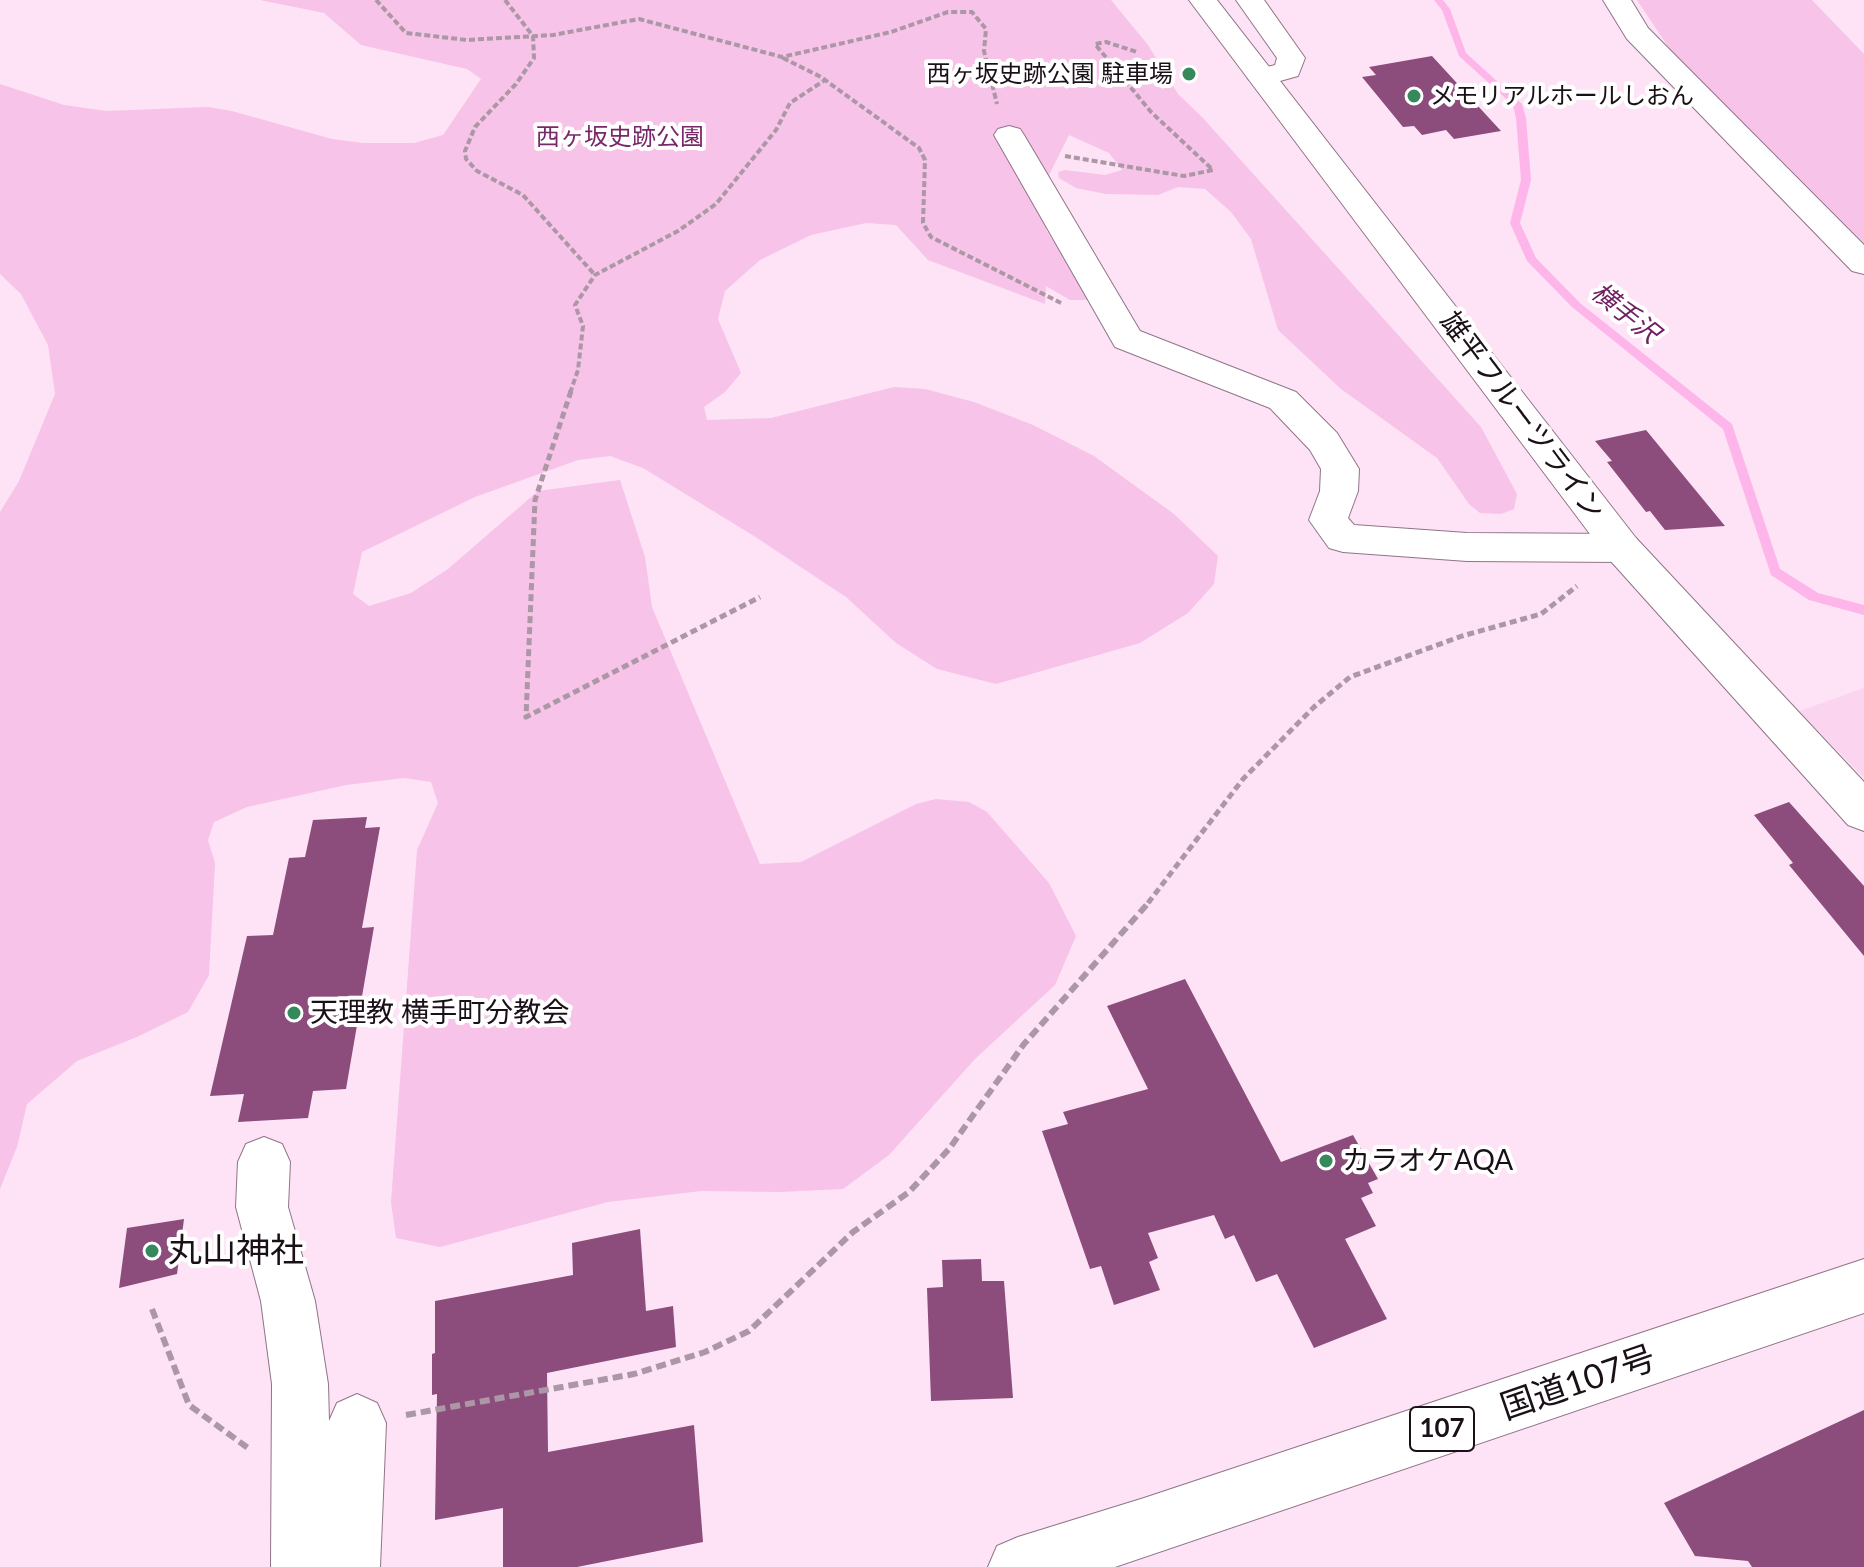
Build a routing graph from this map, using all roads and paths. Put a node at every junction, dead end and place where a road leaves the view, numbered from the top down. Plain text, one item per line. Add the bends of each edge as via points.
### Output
1 (376, 0) edge
2 (505, 0) edge
3 (1203, 0) edge
4 (1250, 0) edge
5 (1617, 0) edge
6 (533, 36) junction
7 (1137, 52) dead end
8 (782, 57) junction
9 (1262, 77) junction
10 (825, 80) junction
11 (1013, 141) junction
12 (1864, 264) edge
13 (595, 275) junction
14 (1127, 339) junction
15 (1612, 548) junction
16 (760, 597) dead end
17 (1864, 812) edge
18 (264, 1162) dead end
19 (1864, 1286) edge
20 (152, 1309) dead end
21 (357, 1423) joint
22 (301, 1486) junction
23 (301, 1567) edge
24 (350, 1567) edge
25 (1018, 1567) edge

1 - 6 path via 406,33 467,40
2 - 6 path
3 - 9 main road, 雄平フルーツライン
4 - 9 main road via 1291,58 1288,70
5 - 12 main road via 1637,33
6 - 8 path via 639,19
6 - 13 path via 534,58 475,127 466,159 477,171 523,195
7 - 11 path via 1106,42 1095,44 1151,112 1213,170 1184,176
8 - 10 path
8 - 11 path via 891,32 948,12 972,12 986,29 991,90
9 - 15 main road, 雄平フルーツライン
10 - 13 path via 790,103 776,130 716,204 678,231
10 - 14 path via 919,148 925,160 923,223 931,237
11 - 14 main road
13 - 16 path via 575,305 583,326 578,370 535,500 526,717
14 - 15 main road via 1283,400 1324,442 1340,469 1339,491 1328,520 1343,538 1467,547
15 - 17 main road, 雄平フルーツライン
15 - 21 path via 1581,583 1541,614 1350,677 1314,707 1243,779 1134,922 1024,1044 949,1149 909,1192 853,1232 749,1331 705,1352 634,1374
18 - 22 main road via 262,1207 288,1301 300,1384
19 - 25 main road, 国道107号 / 107
20 - 22 path via 189,1405
21 - 24 main road
22 - 23 main road

